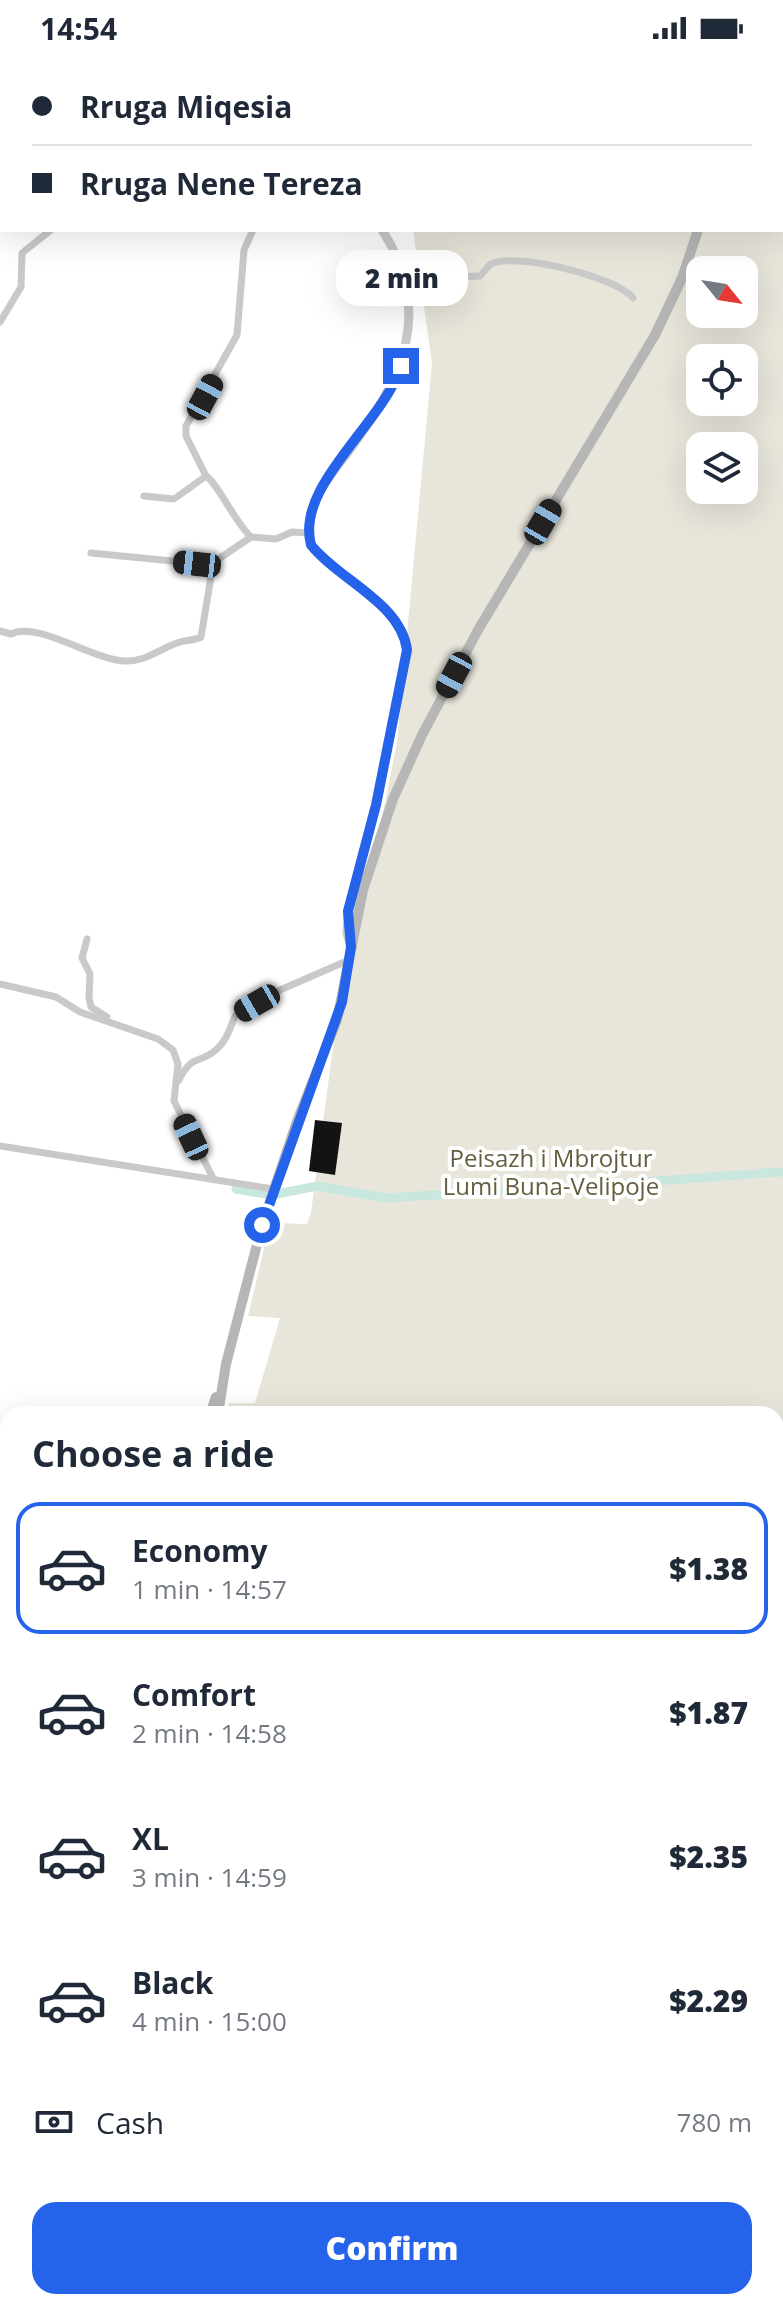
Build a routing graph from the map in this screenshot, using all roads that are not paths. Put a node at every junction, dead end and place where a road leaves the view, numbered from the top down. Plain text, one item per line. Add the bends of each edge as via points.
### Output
1 (48, 232) edge
2 (252, 232) edge
3 (383, 232) edge
4 (697, 232) edge
5 (404, 279) junction
6 (633, 298) dead end
7 (0, 322) edge
8 (206, 476) junction
9 (144, 496) dead end
10 (308, 533) junction
11 (251, 537) junction
12 (91, 553) dead end
13 (213, 565) junction
14 (0, 631) edge
15 (87, 939) dead end
16 (351, 947) junction
17 (349, 960) junction
18 (0, 984) edge
19 (119, 1025) junction
20 (178, 1083) junction
21 (0, 1146) edge
22 (213, 1178) junction
23 (272, 1191) junction
24 (222, 1384) junction
25 (213, 1406) edge
26 (219, 1406) edge

1 - 7 street via 22,253 21,287
2 - 8 street via 244,250 237,335 186,426
3 - 5 street
4 - 16 main road via 655,335 442,697 393,799 368,869
5 - 6 street via 480,276 492,263 521,258 590,276
5 - 10 street via 408,316 397,377 313,503
8 - 9 street via 174,499
8 - 11 street
10 - 11 street
10 - 16 street via 319,555 393,618 406,639 376,805 348,911
11 - 13 street
12 - 13 street
13 - 14 street via 201,637 144,659 106,658 26,630
15 - 19 street via 82,958 90,974 91,1007
16 - 17 main road
17 - 20 street via 235,1016 227,1038 215,1052 191,1060
17 - 23 main road via 331,1040
18 - 19 street via 34,989
19 - 20 street via 173,1050
20 - 22 street via 174,1101
21 - 22 street
22 - 23 street
23 - 24 main road
24 - 25 main road
24 - 26 main road

